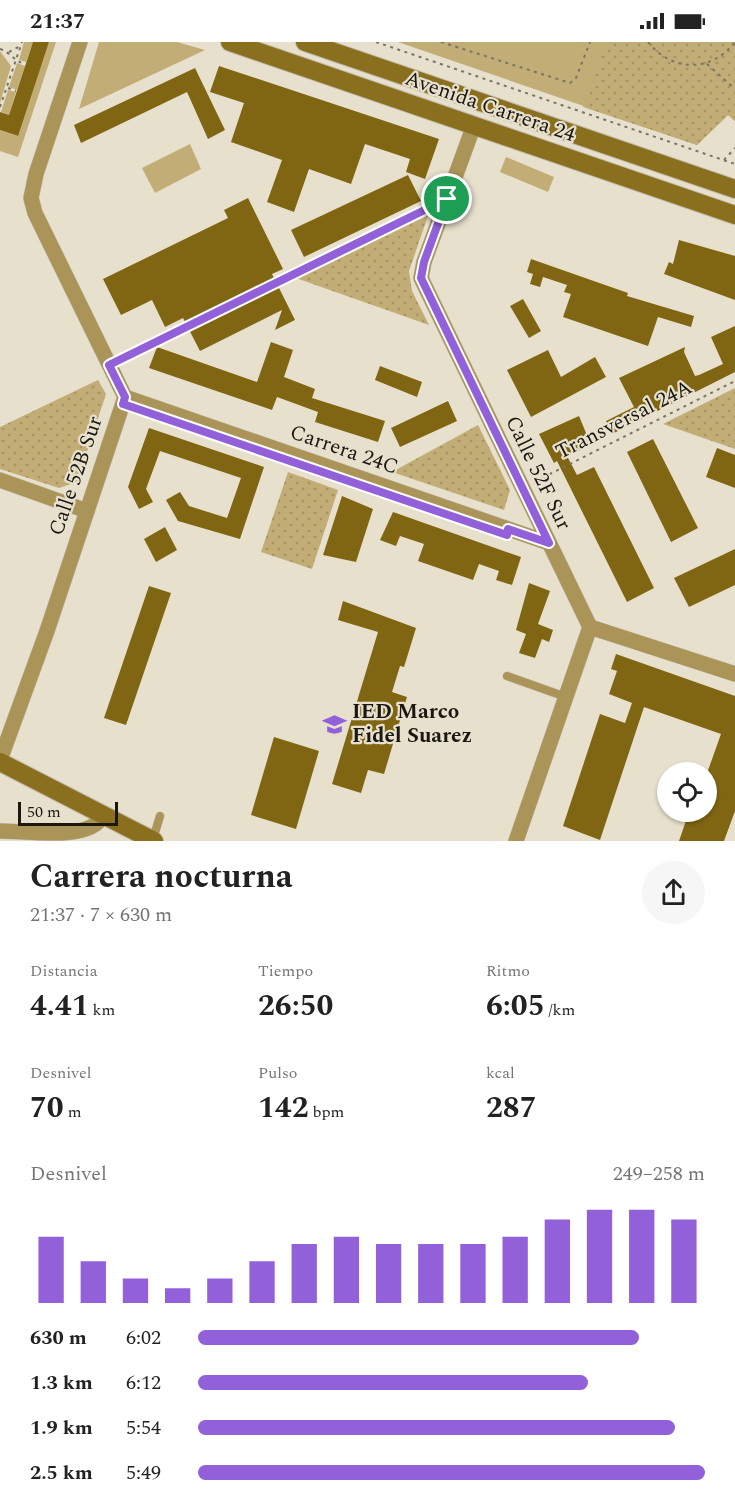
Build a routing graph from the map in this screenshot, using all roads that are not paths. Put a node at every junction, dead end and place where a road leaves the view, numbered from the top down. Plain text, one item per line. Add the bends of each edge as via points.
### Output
1 (80, 42) edge
2 (230, 42) edge
3 (305, 42) edge
4 (474, 125) junction
5 (735, 189) edge
6 (735, 214) edge
7 (125, 397) junction
8 (0, 480) edge
9 (87, 511) junction
10 (549, 543) junction
11 (590, 627) junction
12 (735, 674) edge
13 (507, 675) dead end
14 (566, 696) junction
15 (0, 761) edge
16 (160, 816) dead end
17 (99, 817) junction
18 (0, 831) edge
19 (78, 832) junction
20 (98, 841) edge
21 (153, 841) edge
22 (516, 841) edge

1 - 7 street, Calle 52B Sur via 31,198 38,220
2 - 4 main road, Avenida Carrera 24
3 - 5 main road, Avenida Carrera 24
4 - 6 main road, Avenida Carrera 24
4 - 10 street, Calle 52F Sur via 421,278
7 - 9 street, Calle 52B Sur
7 - 10 street, Carrera 24C
8 - 9 street
9 - 15 street, Calle 52B Sur
10 - 11 street, Calle 52F Sur
11 - 12 street
11 - 14 street
13 - 14 lane
14 - 22 street
15 - 17 main road
16 - 21 lane
17 - 19 street via 92,828
17 - 20 street
17 - 21 main road
18 - 19 street
19 - 20 street

